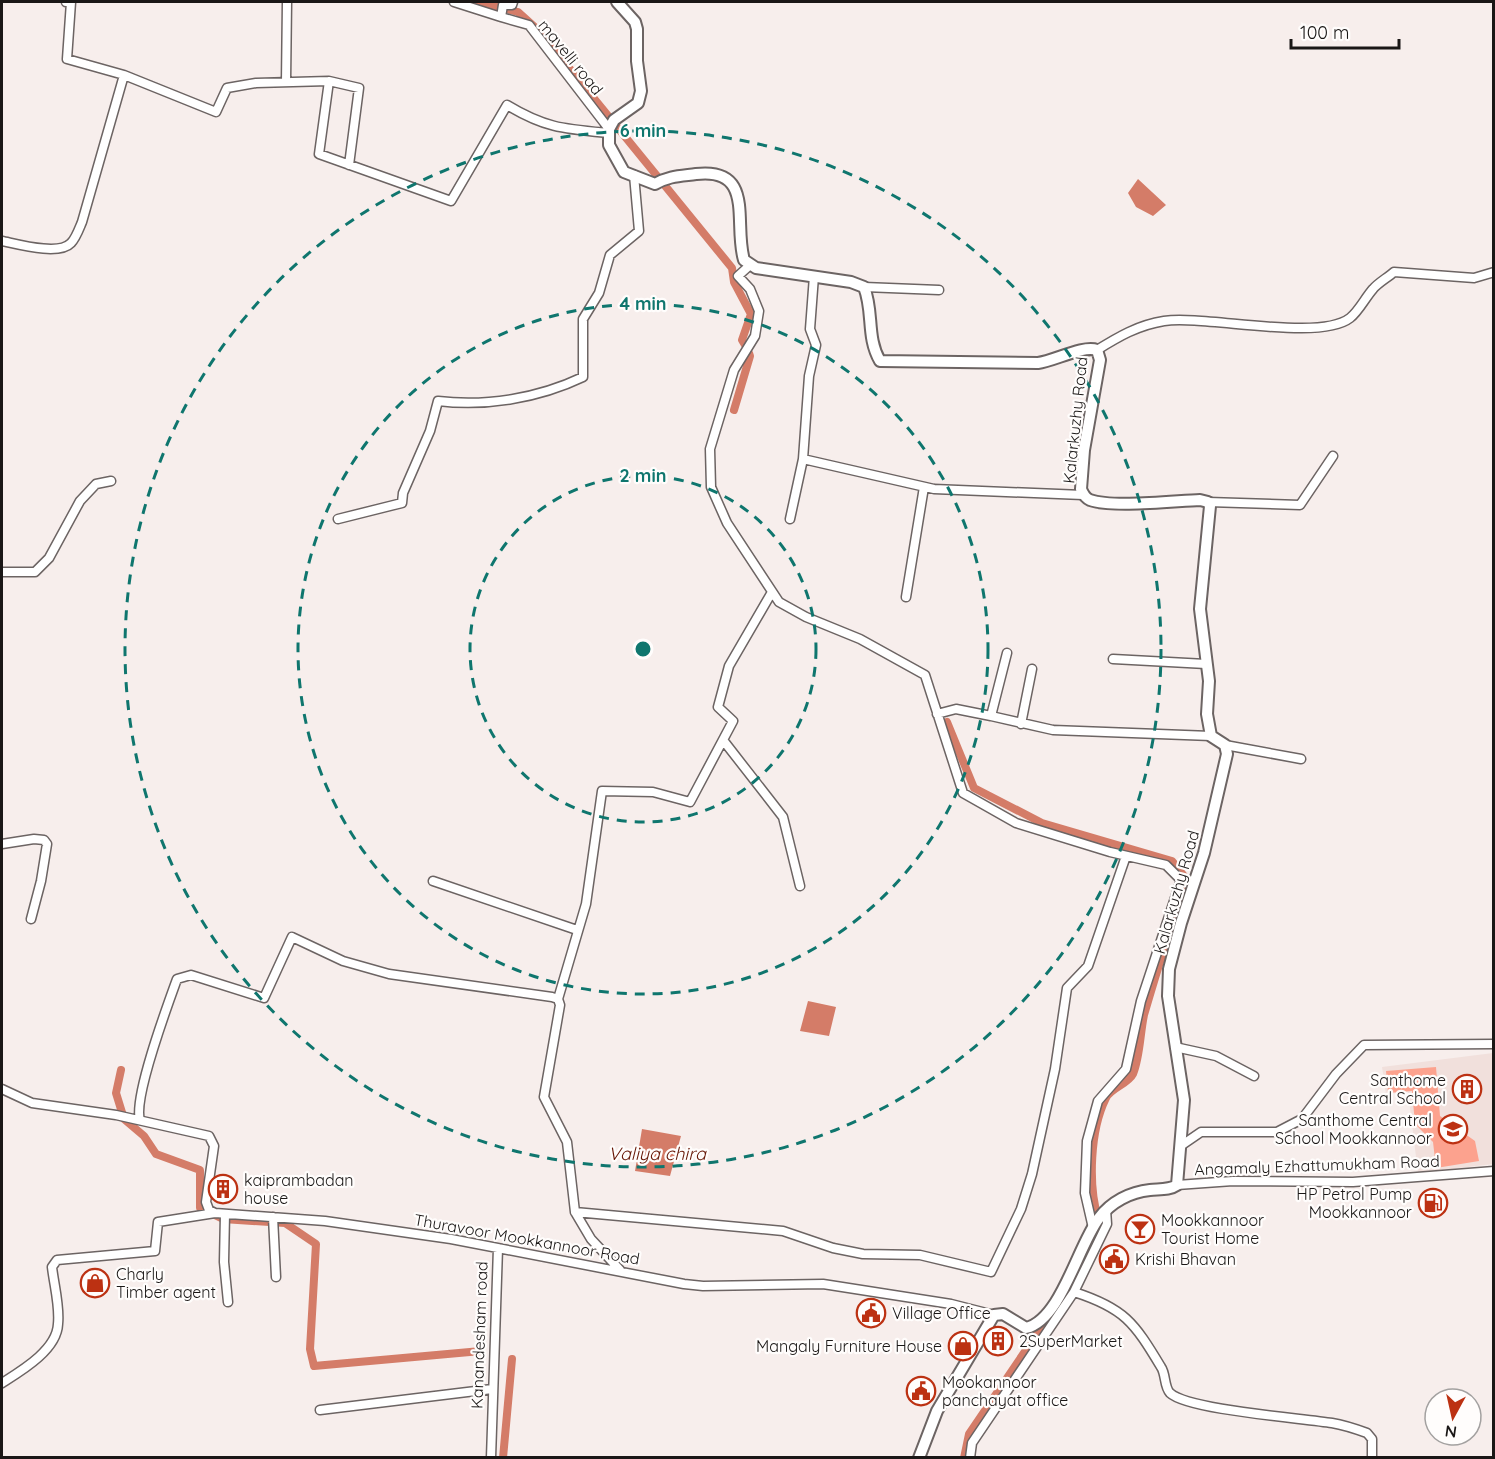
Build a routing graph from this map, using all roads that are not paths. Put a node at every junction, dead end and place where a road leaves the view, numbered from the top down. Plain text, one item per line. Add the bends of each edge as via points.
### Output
1 (66, 2) edge
2 (287, 2) edge
3 (454, 2) edge
4 (513, 2) edge
5 (617, 2) edge
6 (502, 12) junction
7 (124, 75) junction
8 (329, 81) junction
9 (286, 82) junction
10 (610, 127) junction
11 (349, 165) junction
12 (634, 175) junction
13 (2, 241) edge
14 (749, 266) junction
15 (1494, 272) edge
16 (814, 276) junction
17 (864, 287) junction
18 (939, 290) dead end
19 (1097, 350) junction
20 (1333, 456) dead end
21 (803, 459) junction
22 (111, 480) dead end
23 (924, 487) junction
24 (1083, 495) junction
25 (1208, 502) junction
26 (338, 519) dead end
27 (790, 519) dead end
28 (2, 572) edge
29 (772, 592) junction
30 (906, 597) dead end
31 (1007, 653) dead end
32 (1113, 659) dead end
33 (1206, 664) junction
34 (1032, 669) dead end
35 (938, 714) junction
36 (991, 716) junction
37 (1021, 724) junction
38 (1211, 736) junction
39 (723, 740) junction
40 (1225, 745) junction
41 (1301, 759) dead end
42 (2, 844) edge
43 (1126, 856) junction
44 (433, 881) dead end
45 (800, 886) dead end
46 (31, 919) dead end
47 (578, 930) junction
48 (558, 999) junction
49 (1494, 1044) edge
50 (1175, 1047) junction
51 (1254, 1076) dead end
52 (2, 1089) edge
53 (136, 1119) junction
54 (1182, 1145) junction
55 (1494, 1171) edge
56 (1177, 1185) junction
57 (575, 1212) junction
58 (215, 1213) junction
59 (225, 1214) junction
60 (273, 1217) junction
61 (1099, 1219) junction
62 (498, 1248) junction
63 (621, 1271) junction
64 (276, 1277) dead end
65 (1074, 1292) junction
66 (228, 1302) dead end
67 (994, 1315) junction
68 (2, 1383) edge
69 (492, 1389) junction
70 (320, 1410) dead end
71 (491, 1458) edge
72 (919, 1458) edge
73 (970, 1458) edge
74 (1372, 1458) edge

1 - 7 street via 71,2 67,59
2 - 9 street
3 - 6 street, mavelli road
4 - 6 street
5 - 10 main road via 637,28 641,91 638,103
6 - 10 street, mavelli road via 529,25
7 - 9 street via 216,112 227,88
7 - 13 street via 82,222 71,243 54,249
8 - 9 street
8 - 11 street via 319,154
8 - 11 street via 359,88
10 - 11 street via 559,129 534,121 507,105 451,201
10 - 12 main road via 609,145 624,172
12 - 14 main road via 655,184 667,177 720,174 738,194 743,255
12 - 26 street via 639,231 610,255 599,293 583,319 583,377 553,391 462,404 438,401 402,504
14 - 16 main road
14 - 29 street via 738,276 750,289 759,311 754,336 734,370 713,440 711,487 727,523
15 - 19 street via 1474,278 1394,272 1374,287 1349,319 1320,327 1166,321 1125,333
16 - 17 main road
16 - 21 street via 810,329 816,345 809,376
17 - 18 street
17 - 19 main road, Kalarkuzhy Road via 869,300 870,337 880,361 1038,363 1088,348
19 - 24 main road, Kalarkuzhy Road via 1100,360 1084,450
20 - 25 street via 1300,504
21 - 23 street
21 - 27 street
22 - 28 street via 96,484 80,501 49,558 35,572
23 - 24 street
23 - 30 street
24 - 25 main road, Kalarkuzhy Road via 1094,501
25 - 33 main road via 1200,609
29 - 35 street via 779,602 806,617 860,639 925,675
29 - 39 street via 729,666 718,707 733,721
31 - 36 street
32 - 33 street
33 - 38 main road
34 - 37 street
35 - 36 street via 956,709
35 - 43 street via 963,793 1016,823
36 - 37 street
37 - 38 street via 1053,730
38 - 40 main road
39 - 45 street via 783,817
39 - 47 street via 690,802 653,792 602,791 586,904
40 - 41 street
40 - 50 main road, Kalarkuzhy Road via 1227,754 1204,853 1169,969 1168,996
42 - 46 street via 34,839 47,844
43 - 57 street via 1088,966 1067,988 1055,1069 1032,1174 1021,1209 991,1272 920,1255 863,1254 783,1232
43 - 61 street via 1166,865 1181,880 1141,1001 1126,1069 1098,1101 1087,1141 1085,1193
44 - 47 street
47 - 48 street
48 - 53 street via 389,974 343,961 292,937 264,998 191,975 177,979
48 - 57 street via 544,1097 567,1142
49 - 54 street via 1364,1045 1302,1119 1277,1132 1201,1131
50 - 51 street via 1216,1056
50 - 54 main road, Kalarkuzhy Road via 1184,1100
52 - 53 street via 32,1103
53 - 58 street via 212,1138 206,1202 208,1210
54 - 56 main road, Kalarkuzhy Road
55 - 56 street, Angamaly Ezhattumukham Road via 1353,1182 1233,1181
56 - 61 main road via 1128,1196
57 - 63 street via 591,1239
58 - 59 street, Thuravoor Mookkannoor Road
58 - 68 street, Thuravoor Mookkannoor Road via 158,1222 155,1251 57,1260 52,1268 58,1324 55,1335 34,1363
59 - 60 street, Thuravoor Mookkannoor Road
59 - 66 street
60 - 62 street, Thuravoor Mookkannoor Road via 376,1228
60 - 64 street
61 - 65 street via 1107,1224
61 - 67 main road via 1045,1317 1026,1328 1003,1314
62 - 63 street, Thuravoor Mookkannoor Road
62 - 69 street, Kanandesham road
63 - 67 street, Thuravoor Mookkannoor Road via 704,1286 823,1284 951,1304
65 - 73 street via 978,1433
65 - 74 street via 1120,1312 1139,1332 1172,1394 1202,1404 1335,1424 1368,1433
67 - 72 main road via 937,1411
69 - 70 street
69 - 71 street, Kanandesham road

